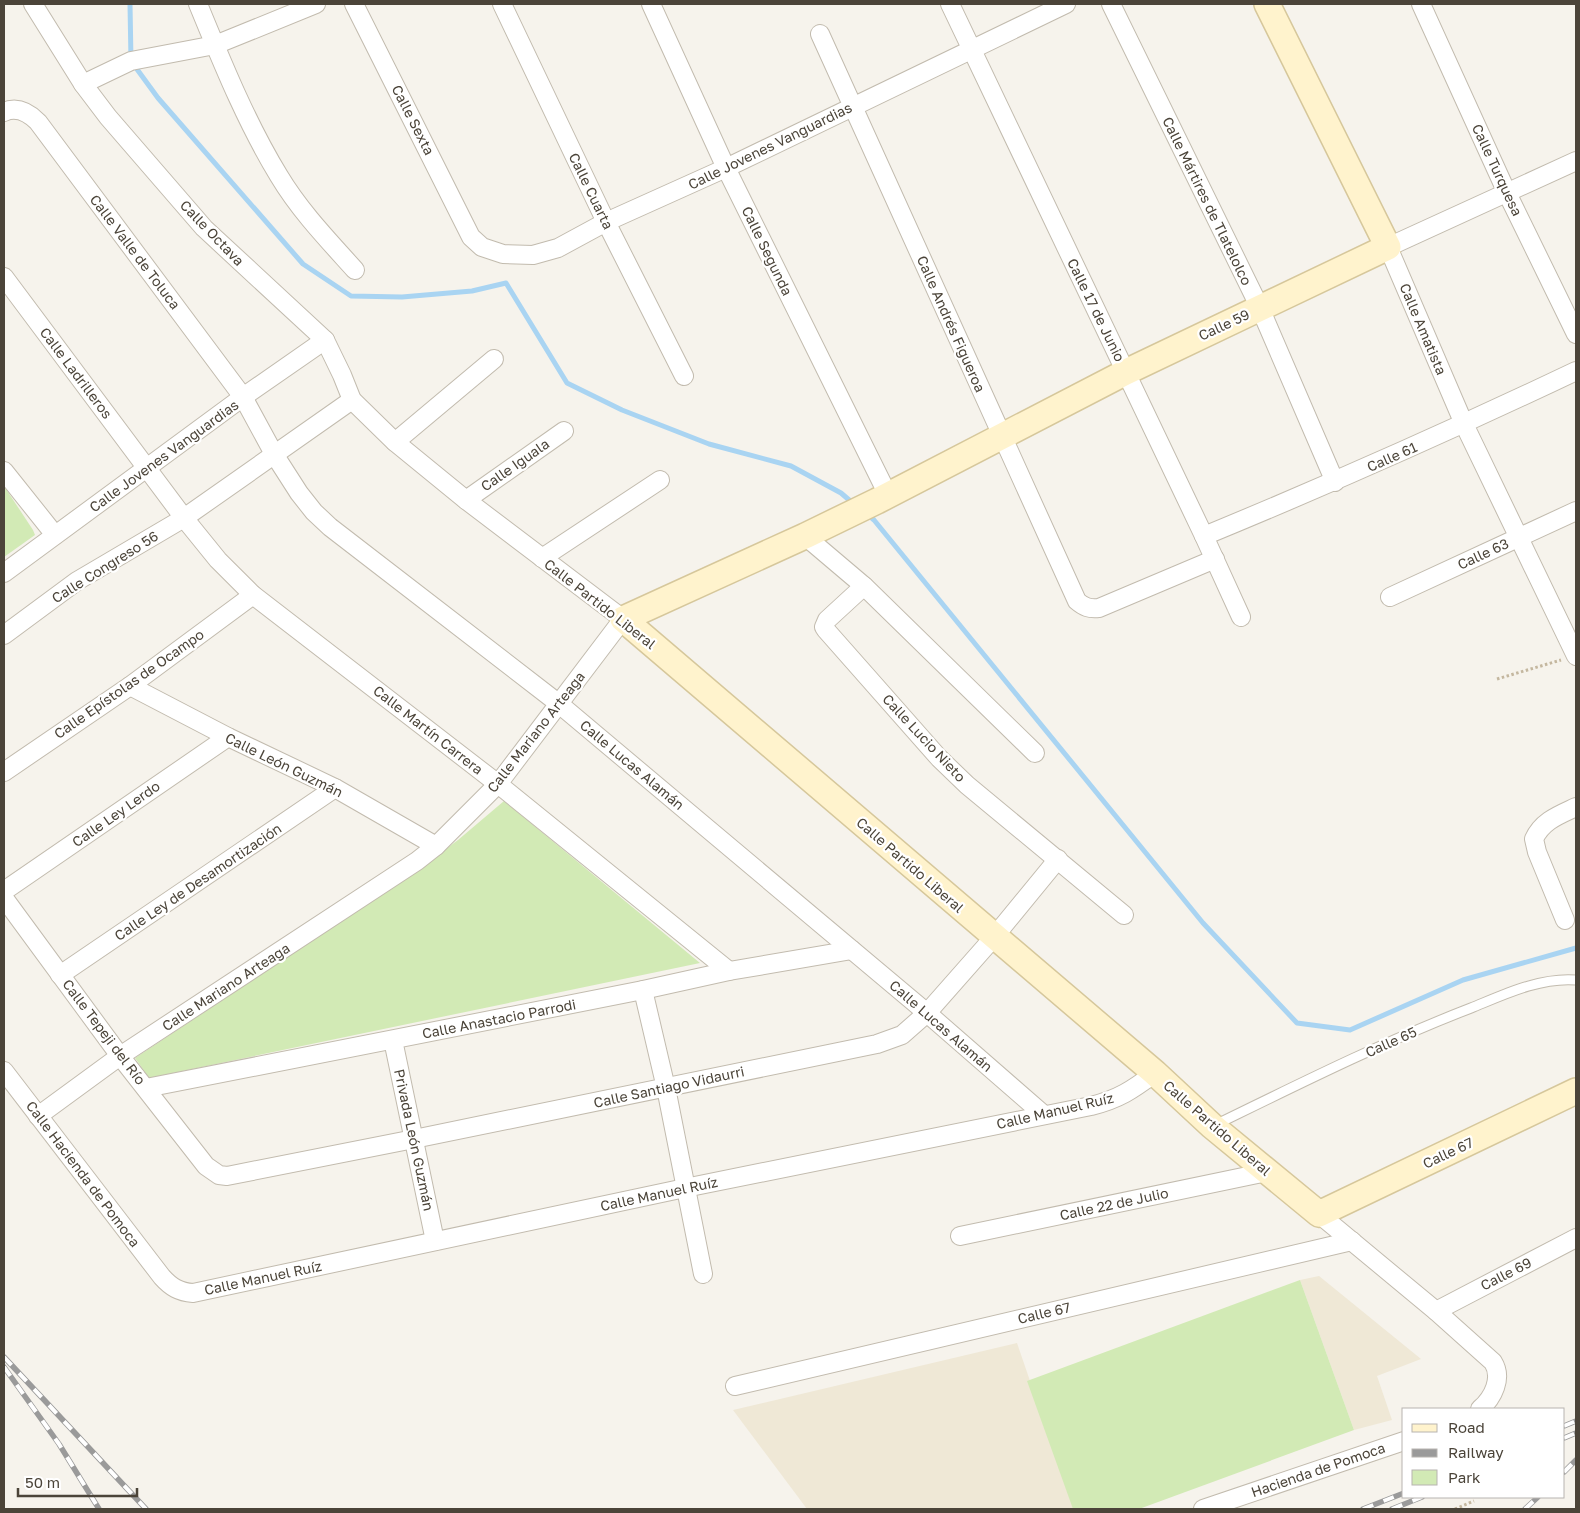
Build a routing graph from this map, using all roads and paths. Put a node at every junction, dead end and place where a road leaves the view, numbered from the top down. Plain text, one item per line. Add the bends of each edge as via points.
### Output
1 (33, 4) edge
2 (198, 4) edge
3 (316, 4) edge
4 (354, 4) edge
5 (502, 4) edge
6 (651, 4) edge
7 (950, 4) edge
8 (1066, 4) edge
9 (1111, 4) edge
10 (1267, 4) edge
11 (1421, 4) edge
12 (820, 34) dead end
13 (215, 45) junction
14 (971, 49) junction
15 (84, 84) junction
16 (852, 106) junction
17 (4, 112) edge
18 (1576, 161) edge
19 (726, 168) junction
20 (1507, 193) junction
21 (606, 222) junction
22 (471, 237) joint
23 (1388, 247) junction
24 (355, 270) dead end
25 (4, 276) edge
26 (1260, 308) junction
27 (1576, 334) edge
28 (325, 340) junction
29 (494, 359) dead end
30 (1576, 371) edge
31 (1126, 372) junction
32 (684, 376) dead end
33 (243, 397) junction
34 (352, 400) junction
35 (1464, 424) junction
36 (564, 431) dead end
37 (1002, 436) junction
38 (395, 442) junction
39 (274, 454) junction
40 (148, 468) junction
41 (4, 471) edge
42 (660, 480) dead end
43 (1335, 482) junction
44 (882, 498) junction
45 (466, 500) junction
46 (1576, 511) edge
47 (184, 518) junction
48 (55, 536) junction
49 (805, 536) junction
50 (1204, 536) junction
51 (1519, 538) junction
52 (542, 558) junction
53 (1214, 559) junction
54 (4, 573) edge
55 (864, 586) junction
56 (253, 595) junction
57 (1390, 597) dead end
58 (1241, 617) dead end
59 (622, 619) junction
60 (4, 635) edge
61 (1576, 656) edge
62 (1497, 679) dead end
63 (130, 686) junction
64 (558, 703) junction
65 (228, 737) junction
66 (1035, 753) dead end
67 (4, 772) edge
68 (498, 784) junction
69 (335, 788) junction
70 (1576, 807) edge
71 (436, 846) junction
72 (1058, 859) junction
73 (4, 891) edge
74 (4, 898) edge
75 (1124, 915) dead end
76 (1565, 920) dead end
77 (994, 937) junction
78 (852, 950) junction
79 (729, 971) junction
80 (60, 975) junction
81 (1576, 980) edge
82 (643, 990) junction
83 (927, 1013) junction
84 (393, 1040) junction
85 (120, 1056) junction
86 (4, 1071) edge
87 (1155, 1073) junction
88 (146, 1088) junction
89 (666, 1088) junction
90 (1576, 1091) edge
91 (38, 1116) junction
92 (1044, 1116) junction
93 (1212, 1126) junction
94 (414, 1139) junction
95 (206, 1166) joint
96 (1267, 1172) junction
97 (686, 1188) junction
98 (1319, 1214) junction
99 (960, 1236) dead end
100 (1576, 1238) edge
101 (435, 1240) junction
102 (1352, 1241) junction
103 (703, 1274) dead end
104 (162, 1277) joint
105 (1436, 1311) junction
106 (736, 1386) dead end
107 (1481, 1408) edge
108 (1402, 1442) edge
109 (1474, 1501) dead end
110 (1203, 1509) edge
111 (1455, 1509) edge

1 - 15 street, Calle Octava
2 - 13 street
3 - 13 street
4 - 22 street, Calle Sexta
5 - 21 street, Calle Cuarta
6 - 19 street, Calle Segunda
7 - 14 street, Calle 17 de Junio
8 - 14 street, Calle Jovenes Vanguardias
9 - 26 street, Calle Mártires de Tlatelolco
10 - 23 street, Calle Amatista
11 - 20 street, Calle Turquesa
12 - 16 street, Calle Andrés Figueroa
13 - 15 street via 131,60
13 - 24 street via 279,176 314,226
14 - 16 street, Calle Jovenes Vanguardias
14 - 31 street, Calle 17 de Junio
15 - 28 street, Calle Octava via 108,117 204,228
16 - 19 street, Calle Jovenes Vanguardias
16 - 37 street, Calle Andrés Figueroa
17 - 33 street, Calle Valle de Toluca via 22,110 38,122
18 - 20 street, Calle 59
19 - 21 street, Calle Jovenes Vanguardias
19 - 44 street, Calle Segunda
20 - 23 street, Calle 59
20 - 27 street, Calle Turquesa
21 - 22 street, Calle Jovenes Vanguardias via 558,248 533,255 492,252
21 - 32 street, Calle Cuarta
23 - 26 street, Calle 59
23 - 35 street, Calle Amatista
25 - 40 street, Calle Ladrilleros
26 - 31 street, Calle 59
26 - 43 street, Calle Mártires de Tlatelolco
28 - 33 street, Calle Jovenes Vanguardias
28 - 34 street, Calle Partido Liberal
29 - 38 street
30 - 35 street, Calle 61
31 - 37 street, Calle 59
31 - 50 street, Calle 17 de Junio
33 - 39 street, Calle Lucas Alamán
33 - 40 street, Calle Jovenes Vanguardias
34 - 38 street, Calle Partido Liberal
34 - 39 street, Calle Congreso 56
35 - 43 street, Calle 61
35 - 51 street, Calle Amatista
36 - 45 street, Calle Iguala
37 - 44 street, Calle 59
37 - 53 street, Calle Andrés Figueroa via 1076,601 1082,606 1099,608
38 - 45 street, Calle Partido Liberal
39 - 47 street, Calle Congreso 56
39 - 64 street, Calle Lucas Alamán via 299,493 330,527
40 - 47 street, Calle Martín Carrera
40 - 48 street, Calle Jovenes Vanguardias
41 - 48 street
42 - 52 street
43 - 50 street, Calle 61
44 - 49 street, Calle Mariano Arteaga
45 - 52 street, Calle Partido Liberal
46 - 51 street, Calle 63
47 - 56 street, Calle Martín Carrera via 218,560
47 - 60 street, Calle Congreso 56 via 76,581
48 - 54 street, Calle Jovenes Vanguardias
49 - 55 street
49 - 59 street, Calle Mariano Arteaga
50 - 53 street, Calle 17 de Junio
51 - 57 street, Calle 63
51 - 61 street, Calle Amatista
52 - 59 street, Calle Partido Liberal
53 - 58 street, Calle 17 de Junio
55 - 66 street
55 - 72 street, Calle Lucio Nieto via 824,623 826,630 939,758
56 - 63 street, Calle Epístolas de Ocampo
56 - 68 street, Calle Martín Carrera
59 - 64 street, Calle Mariano Arteaga
59 - 77 street, Calle Partido Liberal
61 - 62 path
63 - 65 street, Calle León Guzmán
63 - 67 street, Calle Epístolas de Ocampo
64 - 68 street, Calle Mariano Arteaga
64 - 78 street, Calle Lucas Alamán
65 - 69 street, Calle León Guzmán
65 - 73 street, Calle Ley Lerdo
68 - 71 street, Calle Mariano Arteaga
68 - 79 street, Calle Martín Carrera
69 - 71 street, Calle León Guzmán
69 - 80 street, Calle Ley de Desamortización
70 - 76 street via 1547,821 1534,839
71 - 85 street, Calle Mariano Arteaga
72 - 75 street, Calle Lucio Nieto
72 - 77 street, Calle Santiago Vidaurri
74 - 80 street, Calle Tepeji del Río
77 - 83 street, Calle Santiago Vidaurri
77 - 87 street, Calle Partido Liberal
78 - 79 street, Calle Anastacio Parrodi
78 - 83 street, Calle Lucas Alamán
79 - 82 street, Calle Anastacio Parrodi
80 - 85 street, Calle Tepeji del Río
81 - 93 lane, Calle 65 via 1533,985 1443,1019
82 - 84 street, Calle Anastacio Parrodi
82 - 89 street
83 - 89 street, Calle Santiago Vidaurri via 902,1035 877,1044
83 - 92 street, Calle Lucas Alamán
84 - 88 street, Calle Anastacio Parrodi
84 - 94 street, Privada León Guzmán
85 - 88 street, Calle Tepeji del Río
85 - 91 street, Calle Mariano Arteaga
86 - 91 street, Calle Hacienda de Pomoca
87 - 92 street, Calle Manuel Ruíz via 1112,1101
87 - 93 street, Calle Partido Liberal
88 - 95 street, Calle Tepeji del Río
89 - 94 street, Calle Santiago Vidaurri
89 - 97 street
90 - 98 street, Calle 67
91 - 104 street, Calle Hacienda de Pomoca
92 - 97 street, Calle Manuel Ruíz
93 - 96 street, Calle Partido Liberal
94 - 95 street, Calle Santiago Vidaurri via 227,1176 219,1175
94 - 101 street, Privada León Guzmán
96 - 98 street, Calle Partido Liberal
96 - 99 street, Calle 22 de Julio
97 - 101 street, Calle Manuel Ruíz
97 - 103 street
98 - 102 street, Calle Partido Liberal
100 - 105 street, Calle 69
101 - 104 street, Calle Manuel Ruíz via 192,1293 181,1292
102 - 105 street, Calle Partido Liberal
102 - 106 street, Calle 67
105 - 107 street, Calle Partido Liberal via 1493,1362 1497,1380
108 - 110 street, Hacienda de Pomoca
109 - 111 path

